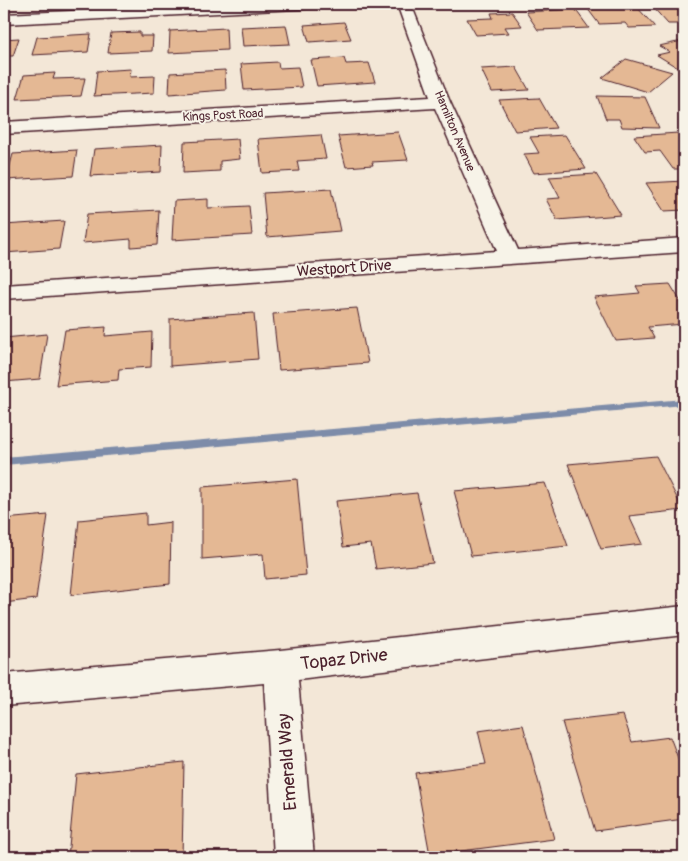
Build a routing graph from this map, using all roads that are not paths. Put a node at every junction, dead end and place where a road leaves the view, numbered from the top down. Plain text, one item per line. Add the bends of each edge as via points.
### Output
1 (317, 4) edge
2 (404, 4) edge
3 (4, 19) edge
4 (441, 102) junction
5 (4, 128) edge
6 (684, 245) edge
7 (510, 256) junction
8 (4, 292) edge
9 (684, 620) edge
10 (280, 666) junction
11 (4, 690) edge
12 (294, 857) edge

1 - 3 street
2 - 4 street, Hamilton Avenue
4 - 5 street, Kings Post Road
4 - 7 street, Hamilton Avenue
6 - 7 street, Westport Drive
7 - 8 street, Westport Drive
9 - 10 street, Topaz Drive
10 - 11 street, Topaz Drive
10 - 12 street, Emerald Way

